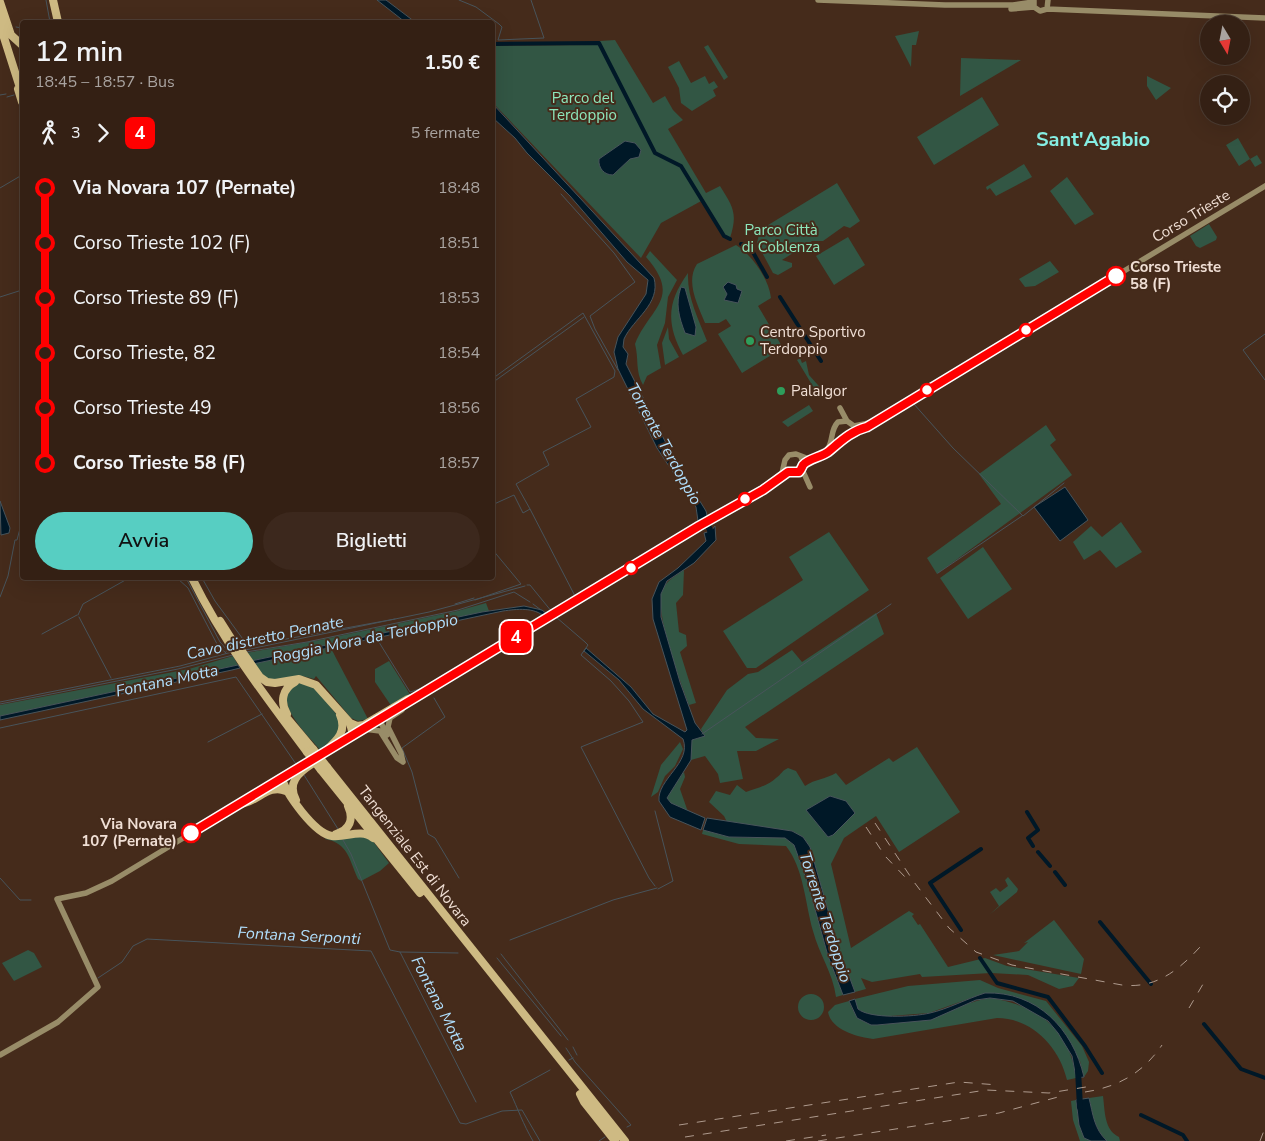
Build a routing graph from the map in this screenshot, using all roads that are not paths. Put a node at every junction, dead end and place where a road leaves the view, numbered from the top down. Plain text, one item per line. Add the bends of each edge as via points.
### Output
1 (53, 0) edge
2 (818, 0) edge
3 (0, 2) edge
4 (1034, 3) edge
5 (944, 5) junction
6 (1013, 5) junction
7 (1026, 5) junction
8 (1049, 5) edge
9 (960, 7) junction
10 (0, 10) edge
11 (1069, 10) junction
12 (1265, 18) edge
13 (58, 20) edge
14 (0, 25) edge
15 (0, 43) edge
16 (20, 43) edge
17 (20, 72) edge
18 (20, 88) edge
19 (20, 96) edge
20 (1265, 186) edge
21 (838, 422) junction
22 (874, 422) junction
23 (849, 423) junction
24 (852, 433) junction
25 (834, 434) junction
26 (842, 440) junction
27 (801, 457) junction
28 (784, 465) junction
29 (803, 466) junction
30 (788, 472) junction
31 (796, 473) junction
32 (754, 494) junction
33 (193, 580) edge
34 (198, 580) edge
35 (236, 648) junction
36 (249, 668) junction
37 (304, 680) junction
38 (418, 696) junction
39 (405, 704) junction
40 (378, 719) junction
41 (346, 725) junction
42 (295, 726) junction
43 (362, 729) junction
44 (353, 735) junction
45 (337, 745) joint
46 (310, 750) junction
47 (323, 755) junction
48 (403, 762) junction
49 (312, 764) dead end
50 (324, 768) junction
51 (282, 778) junction
52 (330, 781) junction
53 (292, 785) junction
54 (286, 791) junction
55 (297, 803) junction
56 (239, 804) junction
57 (330, 836) junction
58 (390, 856) junction
59 (0, 1055) edge
60 (583, 1093) junction
61 (617, 1141) edge
62 (625, 1141) edge
63 (629, 1141) edge

1 - 13 highway
2 - 5 main road
3 - 16 highway via 11,35
4 - 7 main road
4 - 8 main road via 1040,11
5 - 6 main road
5 - 9 main road
6 - 7 main road
6 - 9 main road
7 - 9 main road
8 - 11 main road
8 - 11 main road
10 - 17 highway
11 - 12 main road
14 - 18 highway
15 - 19 highway
20 - 22 main road, Corso Trieste
21 - 23 main road
21 - 23 main road via 840,408
21 - 25 main road
22 - 23 main road, Corso Trieste via 863,425
22 - 24 main road, Corso Trieste
23 - 24 main road
24 - 26 main road
25 - 26 main road
25 - 27 main road via 828,449 812,458
26 - 29 main road
27 - 28 main road via 789,455
27 - 29 main road
28 - 30 main road
28 - 32 main road via 780,475
29 - 31 main road
29 - 31 main road via 810,487
30 - 31 main road
30 - 32 main road
32 - 38 main road
33 - 35 highway, Tangenziale Est di Novara
34 - 35 highway, Tangenziale Est di Novara
35 - 36 highway, Tangenziale Est di Novara
36 - 37 highway via 272,683
36 - 42 highway, Tangenziale Est di Novara
36 - 46 highway, Tangenziale Est di Novara
37 - 41 highway via 316,685
37 - 42 highway via 289,686 282,698 285,711
38 - 39 main road
38 - 41 highway via 364,725
39 - 40 main road
39 - 48 main road via 390,718 388,727
40 - 43 main road
40 - 48 main road
41 - 44 highway
41 - 47 highway via 340,737
42 - 46 highway, Tangenziale Est di Novara
43 - 44 main road
43 - 48 main road via 380,731
44 - 45 main road
45 - 47 highway
46 - 50 highway, Tangenziale Est di Novara, bridge
47 - 51 main road
49 - 53 highway via 298,774
50 - 52 highway, Tangenziale Est di Novara
50 - 60 highway, Tangenziale Est di Novara
51 - 53 highway
51 - 54 highway
51 - 56 main road
52 - 57 highway via 348,806 351,817 346,830
52 - 58 highway, Tangenziale Est di Novara
53 - 55 highway
54 - 55 highway
54 - 56 highway via 274,788
55 - 57 highway via 319,831
56 - 59 main road via 112,881 59,901 98,987 58,1022
57 - 58 highway via 366,834
58 - 60 highway, Tangenziale Est di Novara
60 - 61 highway, Tangenziale Est di Novara
60 - 62 highway, Tangenziale Est di Novara
60 - 63 highway via 592,1096

